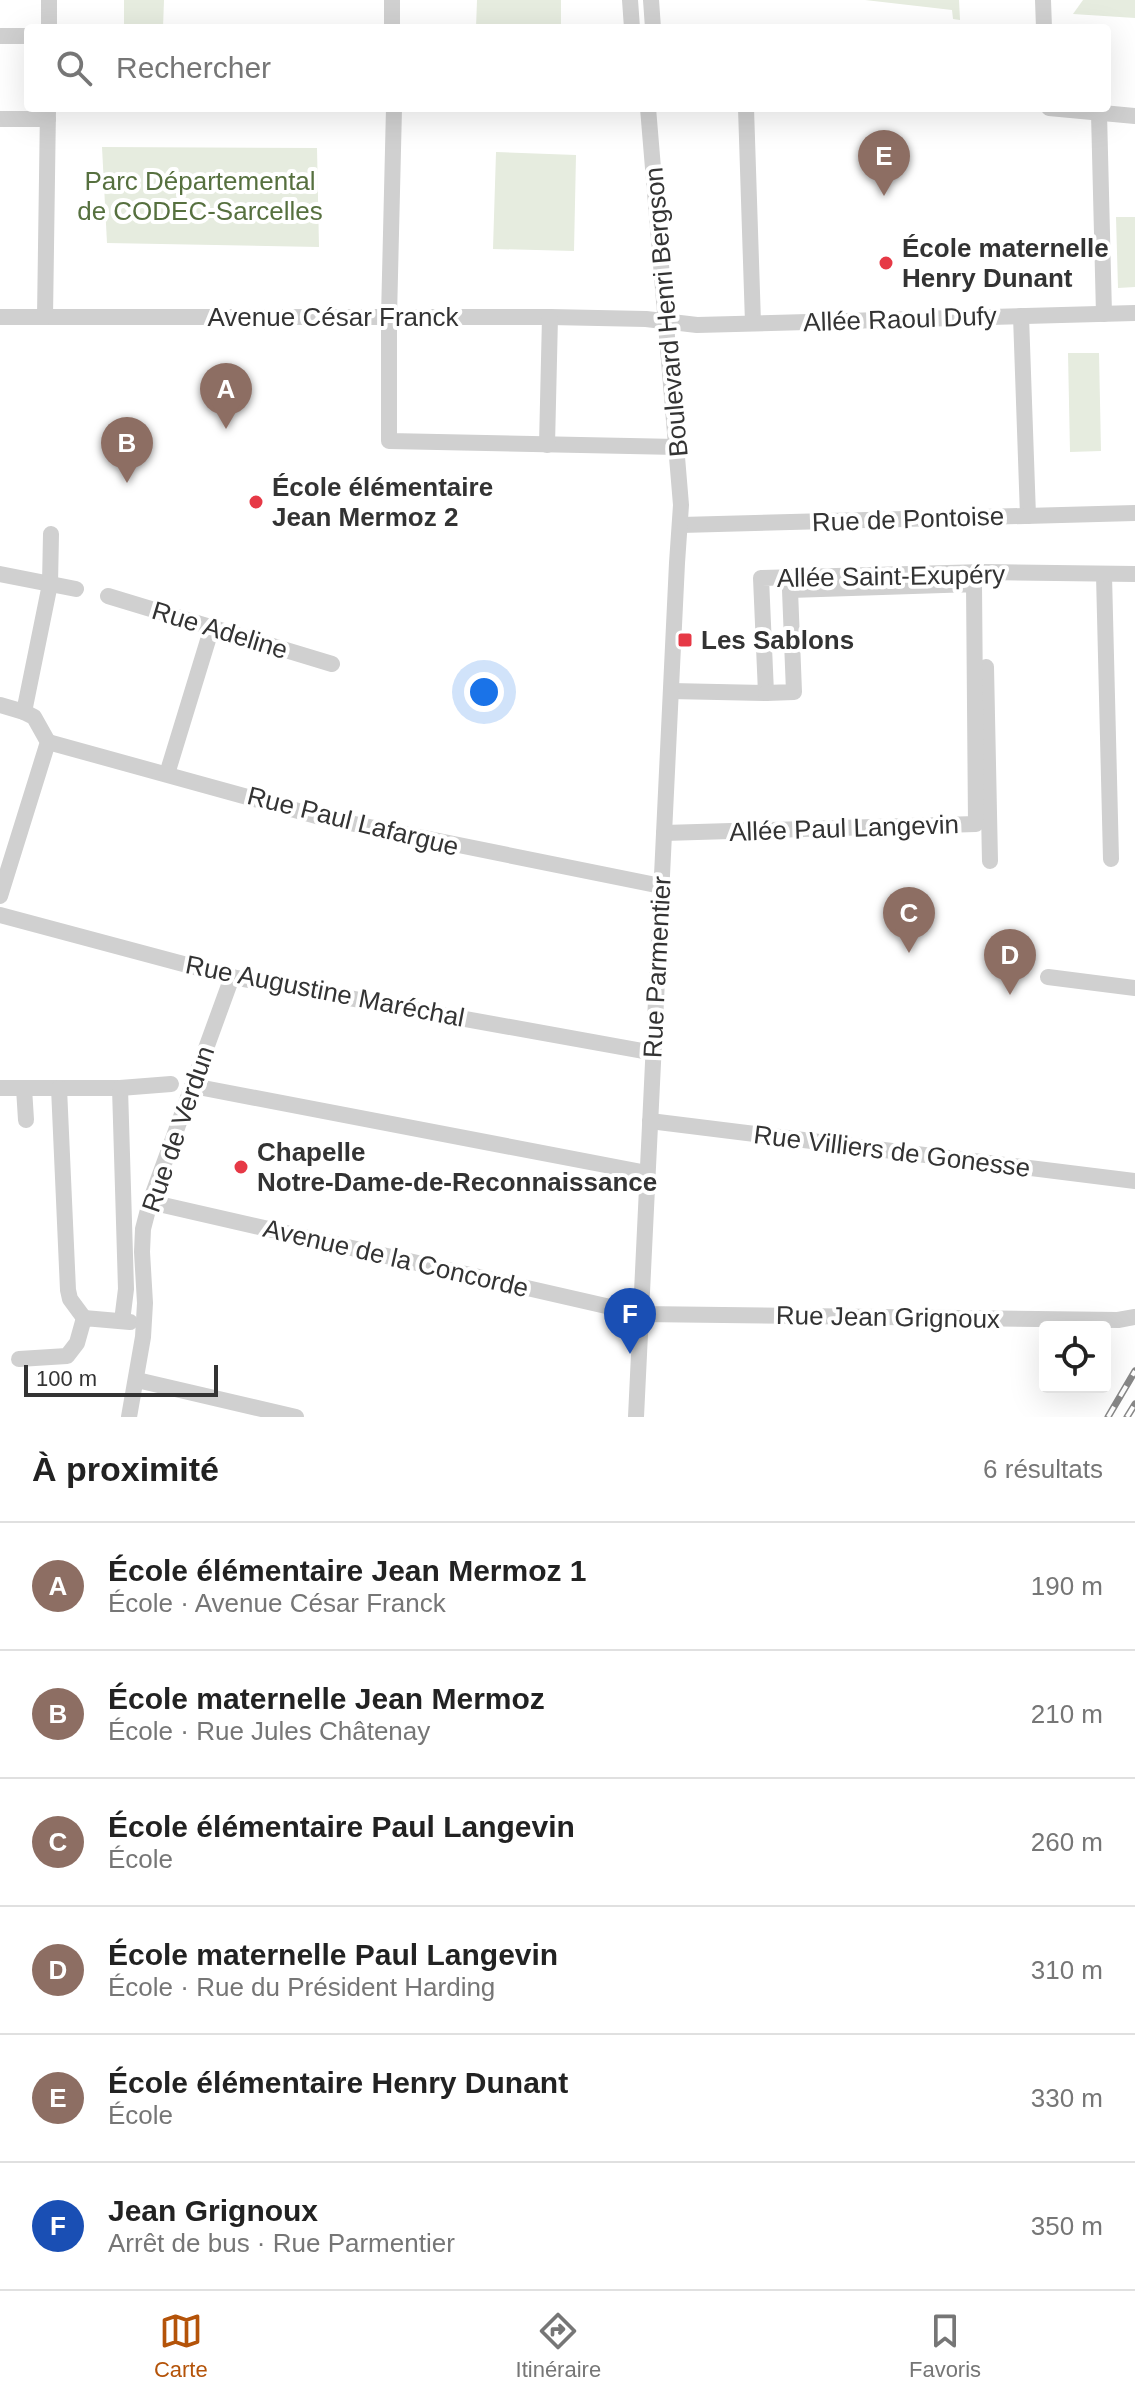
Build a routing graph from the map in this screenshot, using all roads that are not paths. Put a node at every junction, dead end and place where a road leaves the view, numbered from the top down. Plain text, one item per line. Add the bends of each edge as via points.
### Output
1 (49, 0) edge
2 (392, 0) edge
3 (630, 0) edge
4 (651, 0) edge
5 (1043, 0) edge
6 (49, 24) edge
7 (392, 24) edge
8 (632, 24) edge
9 (653, 24) edge
10 (1044, 24) edge
11 (0, 36) edge
12 (24, 36) edge
13 (394, 112) edge
14 (648, 112) edge
15 (746, 112) edge
16 (1089, 112) edge
17 (1099, 113) junction
18 (48, 114) edge
19 (1135, 116) edge
20 (0, 119) edge
21 (1135, 313) edge
22 (1104, 314) junction
23 (1021, 316) junction
24 (0, 317) edge
25 (45, 317) junction
26 (389, 317) junction
27 (550, 317) junction
28 (666, 322) junction
29 (753, 323) junction
30 (547, 445) junction
31 (678, 447) junction
32 (1135, 513) edge
33 (1028, 516) junction
34 (681, 521) junction
35 (51, 534) dead end
36 (0, 574) edge
37 (1135, 574) edge
38 (1104, 575) junction
39 (979, 578) junction
40 (50, 584) junction
41 (76, 589) dead end
42 (108, 596) dead end
43 (212, 627) junction
44 (332, 664) dead end
45 (671, 691) junction
46 (766, 693) junction
47 (0, 705) edge
48 (24, 712) junction
49 (48, 742) junction
50 (167, 774) junction
51 (664, 833) junction
52 (1111, 859) dead end
53 (5, 860) edge
54 (990, 861) dead end
55 (661, 886) junction
56 (0, 896) edge
57 (0, 915) edge
58 (232, 977) junction
59 (1048, 977) dead end
60 (1135, 988) edge
61 (654, 1053) junction
62 (171, 1084) dead end
63 (193, 1086) junction
64 (0, 1088) edge
65 (24, 1088) junction
66 (59, 1088) junction
67 (120, 1088) junction
68 (26, 1120) dead end
69 (650, 1121) junction
70 (647, 1173) junction
71 (1135, 1181) edge
72 (150, 1202) junction
73 (641, 1314) junction
74 (1135, 1317) edge
75 (84, 1318) junction
76 (122, 1321) junction
77 (144, 1324) junction
78 (19, 1359) dead end
79 (137, 1380) junction
80 (129, 1417) edge
81 (296, 1417) edge
82 (636, 1417) edge

1 - 6 street
2 - 7 street
3 - 8 street
4 - 9 street
5 - 10 street
11 - 12 street
13 - 26 street
14 - 28 street, Boulevard Henri Bergson
15 - 29 street
16 - 17 street
17 - 19 street
17 - 22 street
18 - 20 street
18 - 25 street
21 - 22 street, Allée Raoul Dufy
22 - 23 street, Allée Raoul Dufy
23 - 29 street, Allée Raoul Dufy
23 - 33 street
24 - 25 street, Avenue César Franck
25 - 26 street, Avenue César Franck
26 - 27 street, Avenue César Franck
26 - 30 street via 389,441
27 - 28 street, Avenue César Franck
27 - 30 street
28 - 29 street, Allée Raoul Dufy
28 - 31 street, Boulevard Henri Bergson
30 - 31 street
31 - 34 street, Boulevard Henri Bergson
32 - 33 street, Rue de Pontoise
33 - 34 street, Rue de Pontoise
34 - 45 street, Rue Parmentier
35 - 40 street
36 - 40 street
37 - 38 street, Allée Saint-Exupéry
38 - 39 street, Allée Saint-Exupéry
38 - 52 street
39 - 46 street, Allée Saint-Exupéry via 790,590 794,692
39 - 46 street, Allée Saint-Exupéry via 761,578
39 - 51 street, Allée Paul Langevin via 976,824
39 - 54 street, Allée Paul Langevin
40 - 41 street
40 - 48 street
42 - 43 street, Rue Adeline
43 - 44 street, Rue Adeline
43 - 50 street
45 - 46 street, Allée Saint-Exupéry
45 - 51 street, Rue Parmentier
47 - 48 street
48 - 49 street via 34,717
49 - 50 street, Rue Paul Lafargue
49 - 53 street
50 - 55 street, Rue Paul Lafargue via 320,817
51 - 55 street, Rue Parmentier
53 - 56 street
55 - 61 street, Rue Parmentier
57 - 58 street, Rue Augustine Maréchal
58 - 61 street, Rue Augustine Maréchal
58 - 63 street, Rue de Verdun
59 - 60 street
61 - 69 street, Rue Parmentier
62 - 67 street
63 - 70 street
63 - 72 street, Rue de Verdun
64 - 65 street
65 - 66 street
65 - 68 street
66 - 67 street
66 - 75 street via 68,1290
67 - 76 street via 126,1289
69 - 70 street, Rue Parmentier
69 - 71 street, Rue Villiers de Gonesse
70 - 73 street, Rue Parmentier
72 - 73 street, Avenue de la Concorde
72 - 77 street, Rue de Verdun via 143,1229
73 - 74 street, Rue Jean Grignoux
73 - 82 street, Rue Parmentier
75 - 76 street
75 - 78 street via 67,1356
76 - 77 street
77 - 79 street, Rue de Verdun
79 - 80 street, Rue de Verdun
79 - 81 street

